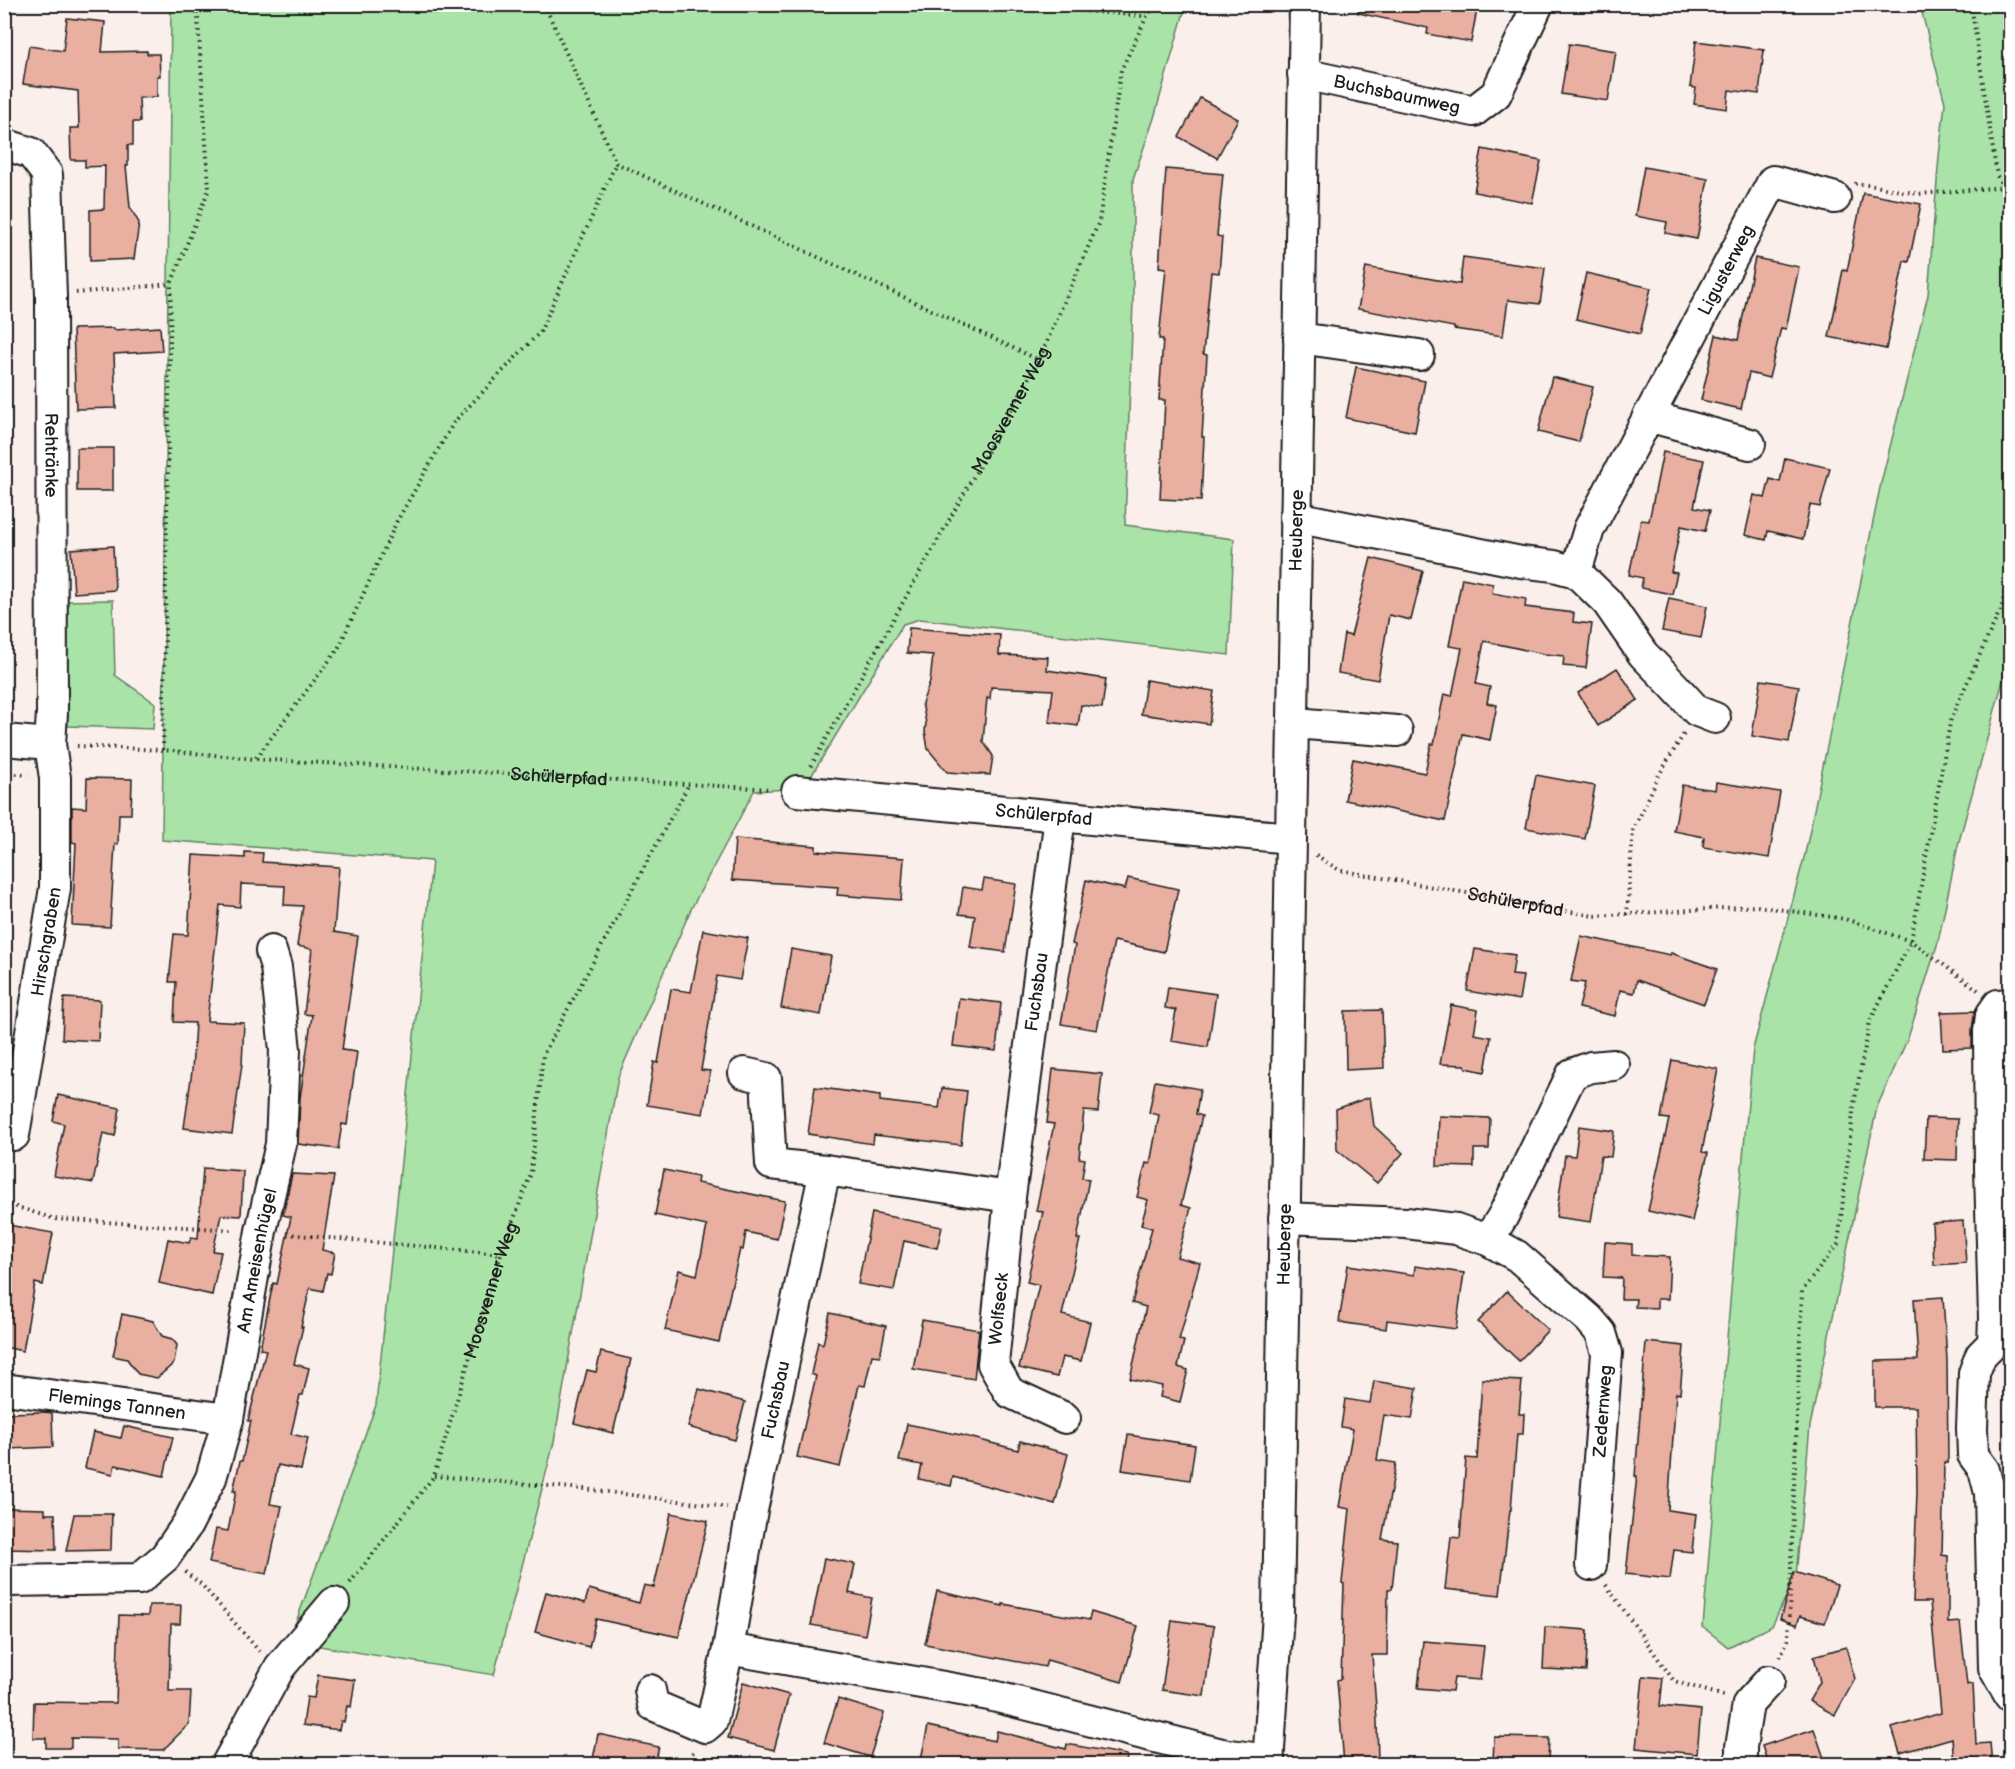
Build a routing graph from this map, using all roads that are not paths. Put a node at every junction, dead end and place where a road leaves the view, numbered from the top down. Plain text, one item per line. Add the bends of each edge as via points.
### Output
1 (1305, 4) edge
2 (1538, 4) edge
3 (1303, 74) junction
4 (4, 144) edge
5 (1834, 198) road end
6 (1299, 338) junction
7 (1419, 355) dead end
8 (1648, 416) junction
9 (1750, 444) dead end
10 (1295, 518) junction
11 (1576, 572) junction
12 (1706, 714) road end
13 (1293, 723) junction
14 (1397, 731) dead end
15 (4, 740) edge
16 (50, 744) junction
17 (797, 791) road end
18 (1060, 817) junction
19 (1290, 838) junction
20 (271, 951) dead end
21 (2004, 1004) edge
22 (1614, 1065) dead end
23 (744, 1072) dead end
24 (14, 1136) dead end
25 (825, 1170) junction
26 (1010, 1197) junction
27 (1284, 1218) junction
28 (1488, 1240) junction
29 (2002, 1344) edge
30 (4, 1389) edge
31 (1065, 1418) dead end
32 (228, 1419) junction
33 (1591, 1565) road end
34 (4, 1581) edge
35 (334, 1603) road end
36 (728, 1649) junction
37 (1769, 1681) road end
38 (650, 1690) dead end
39 (2010, 1696) edge
40 (1268, 1762) edge
41 (227, 1764) edge
42 (1741, 1764) edge

1 - 3 street, Heuberge
2 - 3 street, Buchsbaumweg via 1496,94 1474,111
3 - 6 street, Heuberge
4 - 16 street, Rehtränke via 31,153 47,174 51,296
5 - 8 street, Ligusterweg via 1773,181
6 - 7 street
6 - 10 street, Heuberge
8 - 9 street
8 - 11 street, Ligusterweg via 1589,529
10 - 11 street
10 - 13 street, Heuberge
11 - 12 street via 1607,602 1643,654
13 - 14 street
13 - 19 street, Heuberge
15 - 16 street
16 - 24 street, Hirschgraben via 55,778 55,888
17 - 18 street, Schülerpfad
18 - 19 street, Schülerpfad
18 - 26 street, Fuchsbau
19 - 27 street, Heuberge
20 - 32 street, Am Ameisenhügel via 285,1050 281,1144 261,1231
21 - 29 street via 1991,1015 1989,1031 1994,1318
22 - 28 street via 1572,1074
23 - 25 street via 766,1077 771,1164
25 - 26 street
25 - 36 street, Fuchsbau via 752,1510
26 - 31 street, Wolfseck via 993,1364 1009,1392
27 - 28 street, Zedernweg via 1406,1223 1456,1229
27 - 40 street, Heuberge via 1278,1614
28 - 33 street, Zedernweg via 1517,1256 1601,1333 1607,1353
29 - 39 street via 1981,1355 1974,1373 1973,1455 1984,1470 1990,1493 1994,1668
30 - 32 street, Flemings Tannen
32 - 34 street, Am Ameisenhügel via 211,1478 187,1525 165,1557 139,1579
35 - 41 street via 280,1667
36 - 38 street, Fuchsbau via 712,1721 705,1727 653,1705
36 - 40 street via 989,1695
37 - 42 street via 1748,1704

